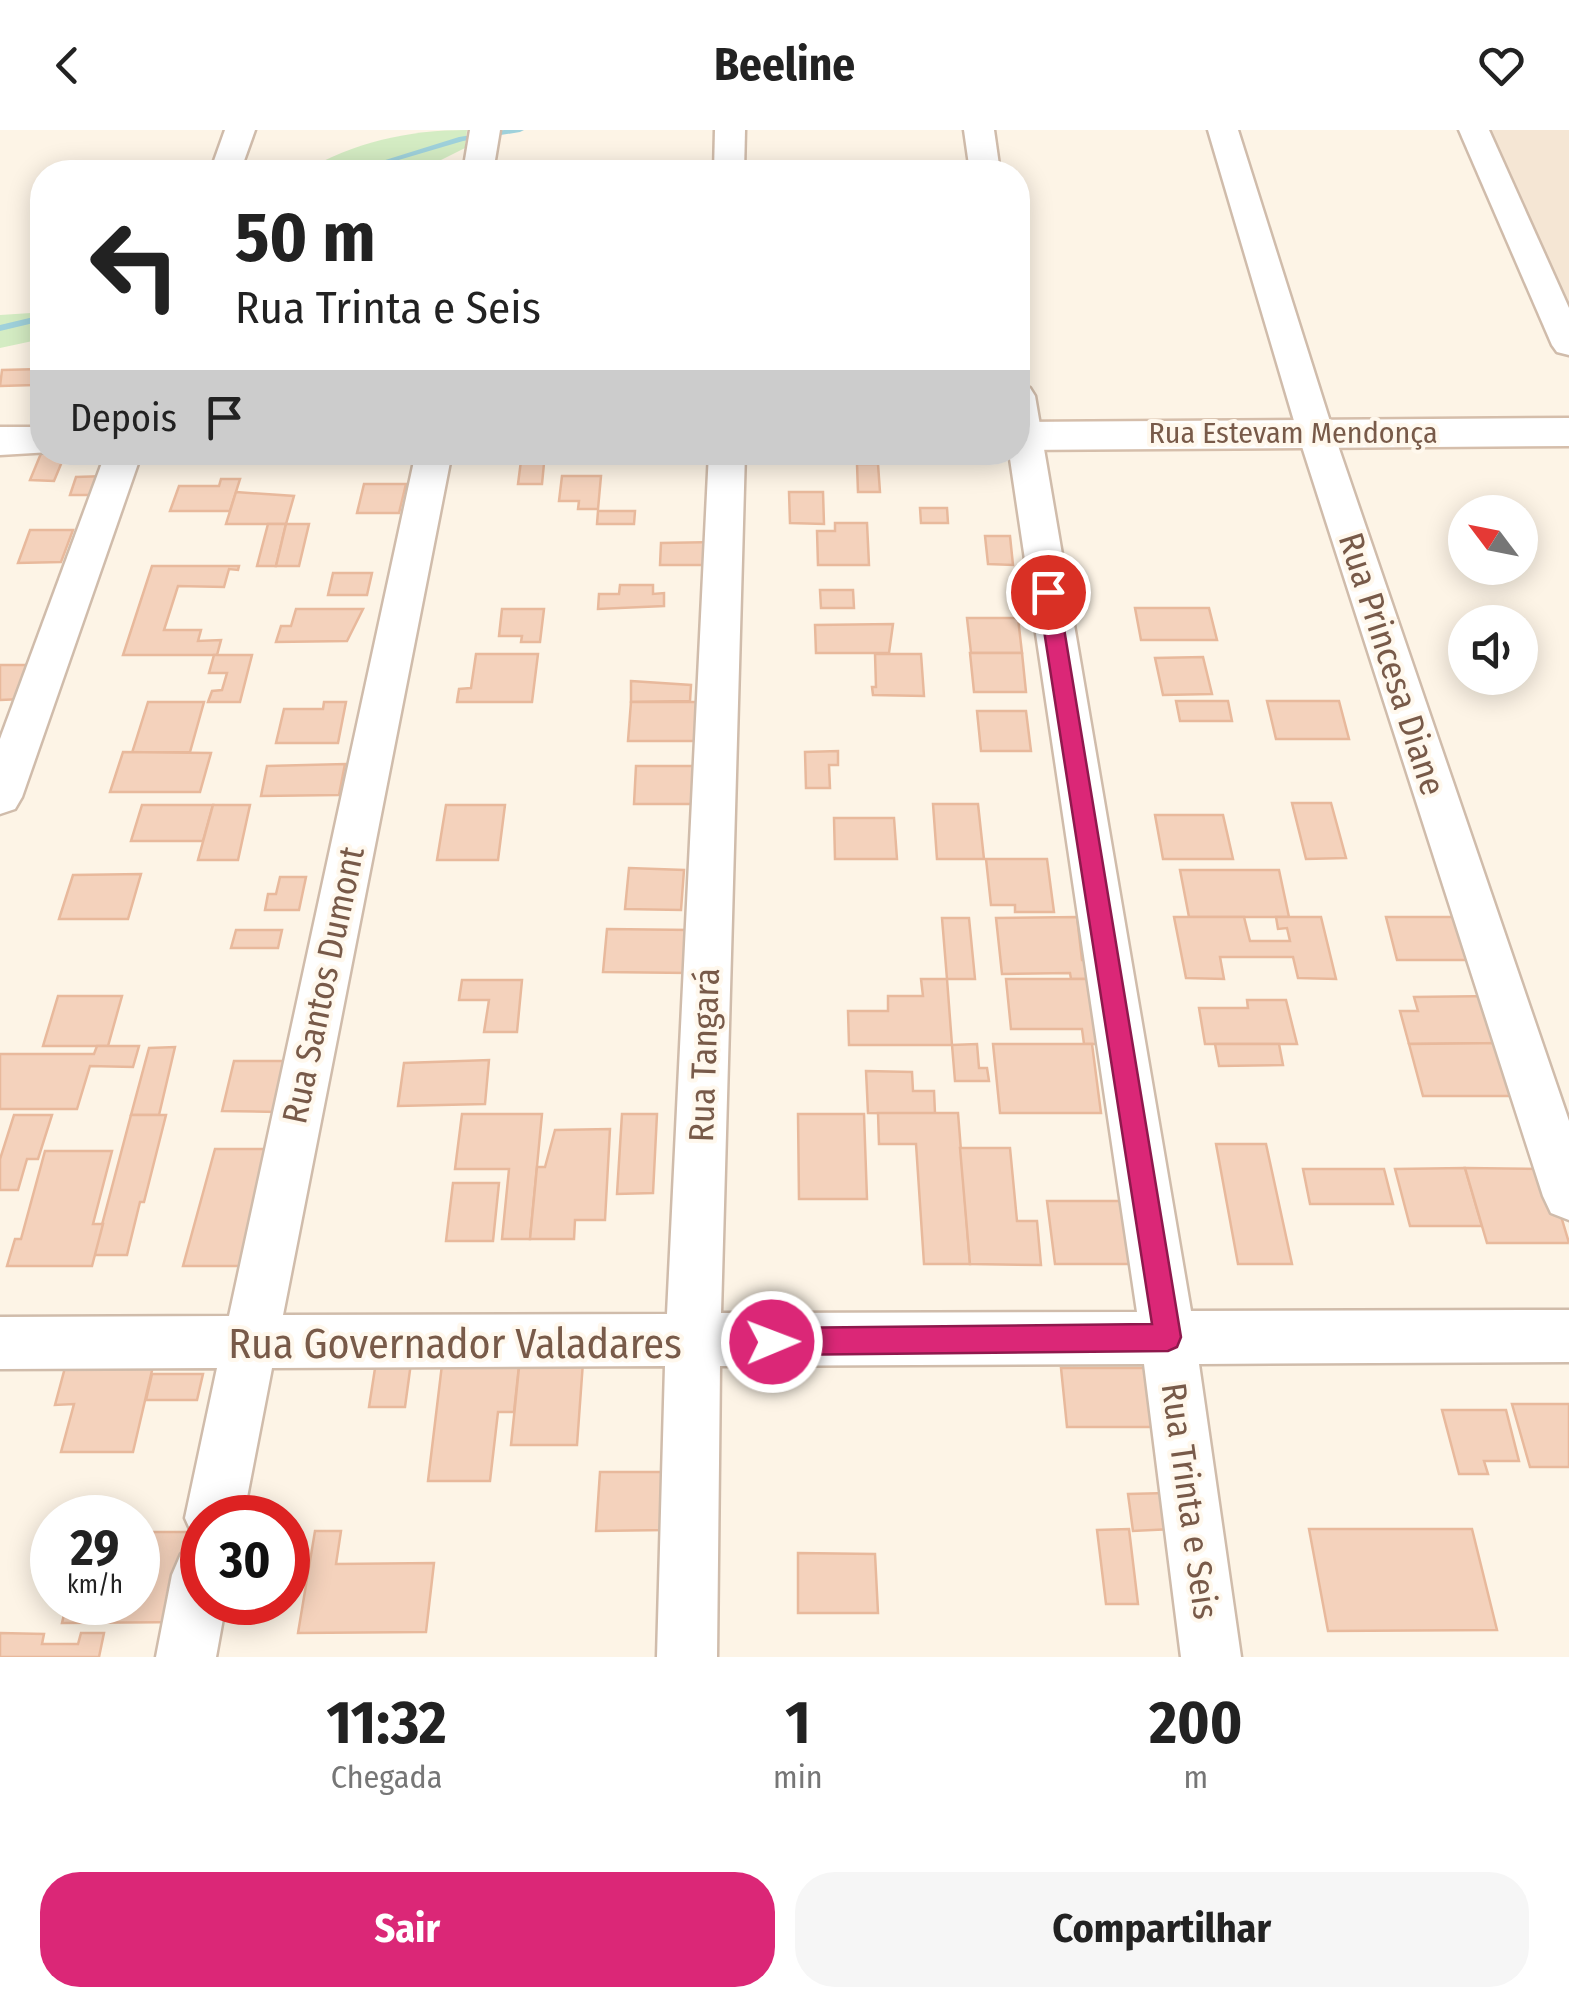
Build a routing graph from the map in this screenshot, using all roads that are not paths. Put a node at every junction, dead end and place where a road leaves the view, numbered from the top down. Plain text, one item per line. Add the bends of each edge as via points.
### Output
1 (240, 130) edge
2 (730, 130) edge
3 (978, 130) edge
4 (1222, 130) edge
5 (1474, 130) edge
6 (229, 160) edge
7 (730, 160) edge
8 (983, 160) edge
9 (1569, 345) edge
10 (1030, 423) edge
11 (1315, 431) junction
12 (1569, 432) edge
13 (0, 441) edge
14 (30, 441) edge
15 (119, 465) edge
16 (431, 465) edge
17 (726, 465) edge
18 (1026, 465) edge
19 (0, 797) edge
20 (1569, 1196) edge
21 (1569, 1336) edge
22 (1168, 1337) junction
23 (693, 1342) junction
24 (0, 1343) edge
25 (248, 1344) junction
26 (218, 1495) edge
27 (192, 1625) edge
28 (186, 1657) edge
29 (687, 1657) edge
30 (1211, 1657) edge

1 - 6 street
2 - 7 street
3 - 8 street
4 - 11 street, Rua Princesa Diane
5 - 9 street
10 - 11 street, Rua Estevam Mendonça
11 - 12 street, Rua Estevam Mendonça
11 - 20 street, Rua Princesa Diane
13 - 14 street
15 - 19 street
16 - 25 street, Rua Santos Dumont
17 - 23 street, Rua Tangará
18 - 22 street, Rua Trinta e Seis
21 - 22 street, Rua Governador Valadares
22 - 23 street, Rua Governador Valadares
22 - 30 street, Rua Trinta e Seis
23 - 25 street, Rua Governador Valadares
23 - 29 street, Rua Tangará
24 - 25 street, Rua Governador Valadares
25 - 26 street, Rua Santos Dumont
27 - 28 street

